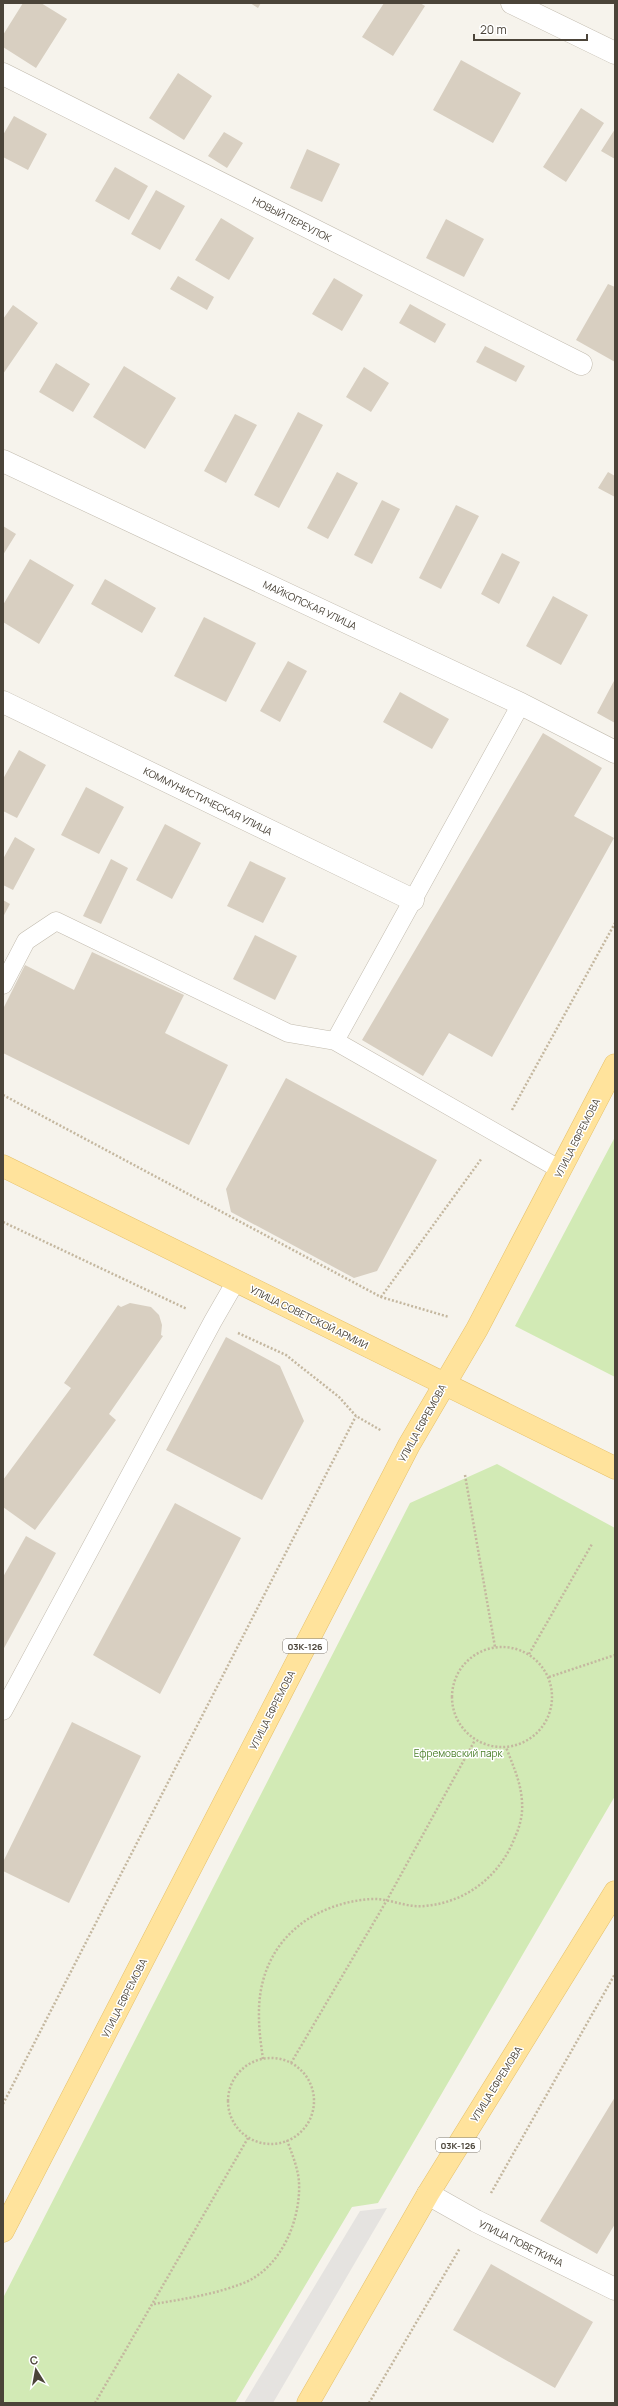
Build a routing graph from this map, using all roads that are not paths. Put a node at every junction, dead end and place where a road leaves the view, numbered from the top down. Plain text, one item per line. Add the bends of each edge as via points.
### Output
1 (512, 3) edge
2 (615, 53) edge
3 (3, 74) edge
4 (581, 364) dead end
5 (3, 461) edge
6 (3, 702) edge
7 (521, 704) junction
8 (615, 752) edge
9 (413, 900) junction
10 (3, 985) edge
11 (335, 1041) junction
12 (615, 1065) edge
13 (3, 1166) edge
14 (561, 1170) junction
15 (236, 1281) junction
16 (444, 1383) junction
17 (615, 1468) edge
18 (3, 1711) edge
19 (615, 1892) edge
20 (428, 2194) junction
21 (3, 2231) edge
22 (615, 2290) edge
23 (308, 2403) edge

1 - 2 street
3 - 4 street, НОВЫЙ ПЕРЕУЛОК
5 - 7 street, МАЙКОПСКАЯ УЛИЦА
6 - 9 street, КОММУНИСТИЧЕСКАЯ УЛИЦА
7 - 8 street, МАЙКОПСКАЯ УЛИЦА
7 - 9 lane
9 - 11 lane
10 - 11 lane via 26,941 56,921 288,1033
11 - 14 lane
12 - 14 main road, УЛИЦА ЕФРЕМОВА / 03К-126
13 - 15 main road, УЛИЦА СОВЕТСКОЙ АРМИИ
14 - 16 main road, УЛИЦА ЕФРЕМОВА / 03К-126 via 477,1329
15 - 16 main road, УЛИЦА СОВЕТСКОЙ АРМИИ
15 - 18 lane
16 - 17 main road, УЛИЦА СОВЕТСКОЙ АРМИИ
16 - 21 main road, УЛИЦА ЕФРЕМОВА / 03К-126 via 405,1453
19 - 20 main road, УЛИЦА ЕФРЕМОВА / 03К-126
20 - 22 street, УЛИЦА ПОВЕТКИНА via 476,2221
20 - 23 main road, УЛИЦА ЕФРЕМОВА / 03К-126

